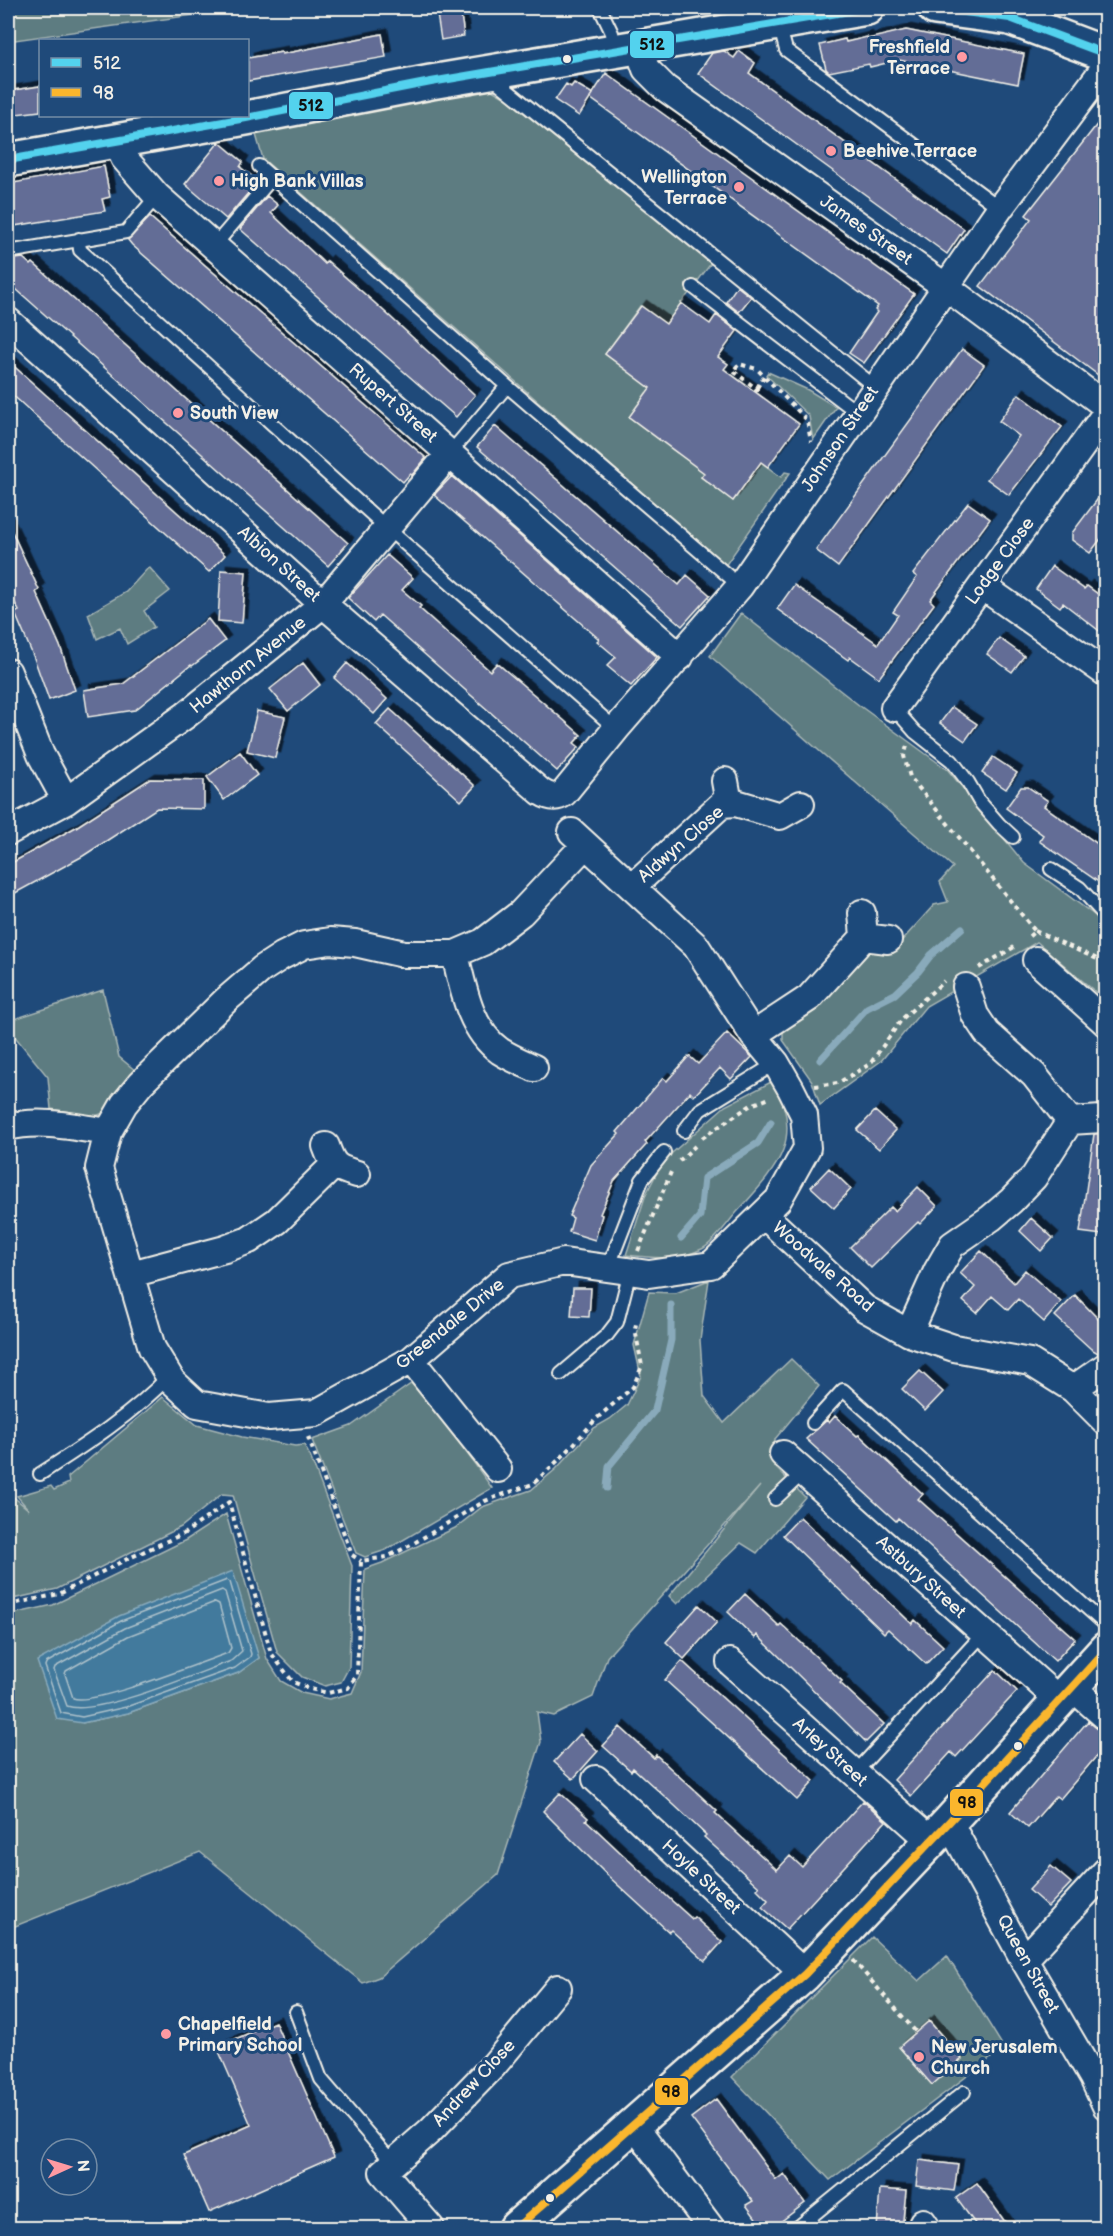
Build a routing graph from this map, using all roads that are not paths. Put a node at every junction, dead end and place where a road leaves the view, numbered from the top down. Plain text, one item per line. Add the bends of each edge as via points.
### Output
1 (600, 8) edge
2 (867, 8) edge
3 (935, 8) edge
4 (778, 23) junction
5 (627, 49) junction
6 (1106, 54) edge
7 (1106, 66) edge
8 (486, 74) junction
9 (249, 116) edge
10 (245, 117) edge
11 (116, 140) junction
12 (8, 160) edge
13 (259, 166) dead end
14 (272, 178) junction
15 (157, 196) junction
16 (1000, 208) junction
17 (79, 239) junction
18 (214, 246) junction
19 (8, 252) edge
20 (693, 287) dead end
21 (946, 287) junction
22 (8, 321) edge
23 (507, 386) junction
24 (875, 387) junction
25 (1106, 406) edge
26 (858, 413) junction
27 (1106, 413) edge
28 (450, 453) junction
29 (387, 528) junction
30 (740, 586) junction
31 (982, 586) junction
32 (323, 604) junction
33 (680, 657) junction
34 (8, 672) edge
35 (1106, 673) edge
36 (894, 708) joint
37 (616, 729) junction
38 (556, 797) joint
39 (66, 801) junction
40 (801, 804) dead end
41 (8, 832) edge
42 (1013, 837) dead end
43 (1051, 869) dead end
44 (632, 887) junction
45 (1106, 917) edge
46 (872, 930) dead end
47 (455, 954) junction
48 (1036, 960) dead end
49 (963, 978) road end
50 (1106, 1023) edge
51 (753, 1035) junction
52 (776, 1064) junction
53 (519, 1068) dead end
54 (1102, 1119) dead end
55 (1070, 1121) junction
56 (8, 1127) edge
57 (684, 1131) dead end
58 (108, 1132) junction
59 (664, 1152) dead end
60 (339, 1162) dead end
61 (764, 1215) junction
62 (619, 1269) junction
63 (131, 1274) junction
64 (909, 1333) junction
65 (411, 1360) junction
66 (1106, 1366) edge
67 (561, 1374) dead end
68 (169, 1376) junction
69 (1073, 1389) junction
70 (1106, 1422) edge
71 (813, 1423) dead end
72 (783, 1454) dead end
73 (498, 1469) dead end
74 (804, 1472) junction
75 (40, 1474) dead end
76 (775, 1499) dead end
77 (1106, 1624) edge
78 (984, 1633) junction
79 (1106, 1649) edge
80 (730, 1662) dead end
81 (1065, 1693) junction
82 (1106, 1717) edge
83 (854, 1774) junction
84 (596, 1779) dead end
85 (940, 1831) junction
86 (1106, 1870) edge
87 (1024, 1960) junction
88 (805, 1974) junction
89 (558, 1988) dead end
90 (296, 2012) dead end
91 (1099, 2071) edge
92 (963, 2092) dead end
93 (1106, 2106) edge
94 (634, 2125) junction
95 (388, 2168) junction
96 (431, 2229) edge
97 (516, 2229) edge
98 (711, 2229) edge
99 (796, 2229) edge

1 - 5 lane, James Street via 612,33
2 - 4 street
3 - 6 street via 1010,18
4 - 5 street
4 - 16 lane via 786,50
5 - 8 street
5 - 21 street, James Street via 665,88
7 - 16 street, Johnson Street
8 - 9 street
8 - 24 lane
10 - 11 street
11 - 12 street
11 - 15 street, Rupert Street via 124,159
13 - 14 lane
14 - 18 lane
14 - 23 lane
15 - 17 lane via 126,232
15 - 18 street, Rupert Street
16 - 21 street, Johnson Street
17 - 19 lane
17 - 29 lane via 80,250
18 - 28 street, Rupert Street
20 - 26 lane
21 - 24 street, Johnson Street
21 - 25 street, James Street
22 - 32 street, Albion Street
23 - 28 lane
23 - 30 lane
24 - 26 street, Johnson Street
26 - 30 street, Johnson Street
27 - 31 street, Lodge Close
28 - 29 street, Hawthorn Avenue
28 - 33 street, Rupert Street
29 - 32 street, Hawthorn Avenue
29 - 37 lane
30 - 33 street, Johnson Street
31 - 35 street
31 - 36 street, Lodge Close
32 - 38 street, Albion Street via 541,792
32 - 39 street, Hawthorn Avenue via 186,715
33 - 37 street, Johnson Street
34 - 39 street via 40,755
36 - 42 lane via 915,732 952,761 979,801
37 - 38 street, Johnson Street via 564,793
39 - 41 street, Hawthorn Avenue
40 - 44 street, Aldwyn Close via 780,816 736,803 727,792 722,804
43 - 45 lane via 1080,888
44 - 47 street, Greendale Drive via 579,838 521,913 483,942
44 - 51 street, Greendale Drive via 696,946
46 - 51 street via 809,998
47 - 53 street via 464,993 478,1026
47 - 58 street, Greendale Drive via 404,954 330,941 304,945 282,956 226,1000 141,1083
48 - 50 street
49 - 55 street via 975,1015 987,1033 1034,1075
51 - 52 street, Greendale Drive
52 - 57 lane via 700,1110
52 - 61 street, Greendale Drive via 804,1115 807,1148 778,1200
54 - 55 street
55 - 64 street via 1019,1193 952,1245
56 - 58 street via 44,1124
58 - 63 street, Greendale Drive via 99,1168
59 - 62 lane via 642,1180
60 - 63 street via 277,1221 249,1240
61 - 62 street, Greendale Drive via 711,1265 649,1274
61 - 64 street, Woodvale Road via 864,1308
62 - 65 street, Greendale Drive via 564,1262 509,1275
62 - 67 lane via 617,1322
63 - 68 street, Greendale Drive via 152,1348
64 - 69 street, Woodvale Road via 954,1348 1030,1362
65 - 68 street, Greendale Drive via 316,1413 300,1415 268,1417 197,1404
65 - 73 street
66 - 69 street
68 - 75 lane via 119,1420
69 - 70 street, Woodvale Road
71 - 77 lane via 843,1390
72 - 74 street, Astbury Street
74 - 76 lane
74 - 78 street, Astbury Street
78 - 81 street, Astbury Street
78 - 83 lane
79 - 81 street
80 - 83 street, Arley Street
81 - 82 street, Astbury Street
81 - 85 street
83 - 85 street, Arley Street
84 - 88 street, Hoyle Street
85 - 87 street, Queen Street
85 - 88 street
86 - 87 street
87 - 91 street, Queen Street
88 - 94 street
89 - 95 street, Andrew Close via 494,2065
90 - 95 lane via 321,2079
91 - 93 street, Queen Street
92 - 99 lane
94 - 97 street
94 - 98 street
95 - 96 street

